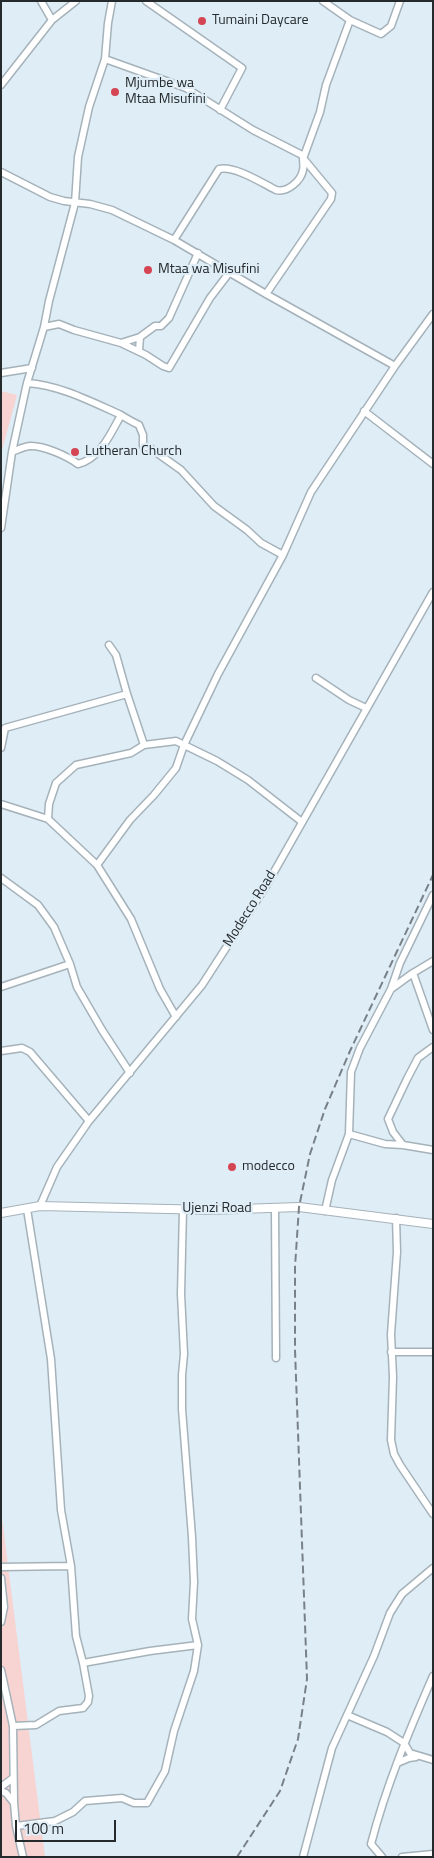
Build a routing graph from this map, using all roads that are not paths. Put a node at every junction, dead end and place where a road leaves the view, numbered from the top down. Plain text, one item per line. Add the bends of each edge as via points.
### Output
1 (42, 1) edge
2 (76, 1) edge
3 (112, 1) edge
4 (146, 1) edge
5 (323, 1) edge
6 (400, 1) edge
7 (52, 20) junction
8 (350, 20) junction
9 (104, 58) junction
10 (1, 85) edge
11 (220, 110) junction
12 (304, 157) junction
13 (1, 172) edge
14 (75, 203) junction
15 (174, 240) junction
16 (198, 253) junction
17 (229, 273) junction
18 (266, 294) junction
19 (433, 314) edge
20 (44, 327) junction
21 (140, 336) junction
22 (121, 343) junction
23 (139, 351) junction
24 (395, 366) junction
25 (32, 368) junction
26 (1, 373) edge
27 (27, 383) junction
28 (364, 411) junction
29 (121, 415) junction
30 (12, 452) junction
31 (433, 464) edge
32 (3, 500) edge
33 (1, 528) edge
34 (284, 555) junction
35 (433, 592) edge
36 (109, 645) dead end
37 (316, 678) dead end
38 (127, 694) junction
39 (366, 708) junction
40 (3, 727) edge
41 (144, 745) junction
42 (184, 745) junction
43 (1, 748) edge
44 (1, 804) edge
45 (48, 819) junction
46 (302, 822) junction
47 (97, 865) junction
48 (1, 878) edge
49 (433, 896) edge
50 (433, 962) edge
51 (70, 964) junction
52 (413, 973) junction
53 (1, 987) edge
54 (391, 989) junction
55 (176, 1017) junction
56 (433, 1030) edge
57 (433, 1047) edge
58 (1, 1051) edge
59 (130, 1073) junction
60 (89, 1121) junction
61 (349, 1134) junction
62 (403, 1145) junction
63 (433, 1150) edge
64 (40, 1206) junction
65 (27, 1209) junction
66 (183, 1209) junction
67 (275, 1209) junction
68 (325, 1211) junction
69 (1, 1212) edge
70 (396, 1218) junction
71 (433, 1224) edge
72 (391, 1352) junction
73 (433, 1352) edge
74 (276, 1358) dead end
75 (433, 1514) edge
76 (70, 1566) junction
77 (1, 1567) edge
78 (433, 1568) edge
79 (1, 1578) edge
80 (1, 1622) edge
81 (198, 1645) junction
82 (83, 1663) junction
83 (1, 1670) edge
84 (433, 1676) edge
85 (347, 1715) junction
86 (13, 1726) junction
87 (404, 1743) junction
88 (418, 1757) junction
89 (433, 1760) edge
90 (397, 1763) junction
91 (13, 1778) junction
92 (1, 1789) edge
93 (14, 1804) junction
94 (16, 1826) junction
95 (433, 1854) edge
96 (23, 1857) edge
97 (302, 1857) edge
98 (382, 1857) edge
99 (402, 1857) edge

1 - 7 street
2 - 7 street
3 - 9 street
4 - 11 street via 242,68
5 - 8 street
6 - 8 street via 391,26 381,34
7 - 10 street
8 - 12 street
9 - 11 street via 186,88
9 - 14 street via 78,157
11 - 12 street
12 - 15 street via 303,172 296,182 281,191 234,170 219,170
12 - 18 street via 332,195
13 - 14 street via 50,198
14 - 15 street via 112,210
14 - 20 street
15 - 16 street
16 - 17 street
16 - 21 street via 168,318 161,326 154,326
17 - 18 street
17 - 23 street via 210,298 169,368
18 - 24 street
19 - 24 street
20 - 22 street via 59,324
20 - 25 street
21 - 22 street
21 - 23 street
22 - 23 street
24 - 28 street
25 - 26 street
25 - 27 street
27 - 29 street via 55,387
27 - 30 street
28 - 31 street
28 - 34 street via 311,492
29 - 30 street via 97,453 86,462 78,464 68,457 30,446
29 - 34 street via 139,426 143,446 181,470 214,506 261,543
30 - 32 street
32 - 33 street
34 - 42 street via 218,674
35 - 39 street, Modecco Road
36 - 38 street via 116,655
37 - 39 street
38 - 40 street
38 - 41 street
39 - 46 street, Modecco Road
40 - 43 street
41 - 42 street via 176,741
41 - 45 street via 131,752 76,764 56,784
42 - 46 street via 248,780
42 - 47 street via 176,768 130,820
44 - 45 street
45 - 47 street
46 - 55 street, Modecco Road via 266,886 202,985
47 - 55 street via 131,919 160,989
48 - 51 street via 38,905 54,927
49 - 54 street
50 - 52 street
51 - 53 street
51 - 59 street via 77,987
52 - 54 street
52 - 56 street
54 - 61 street via 351,1072
55 - 59 street, Modecco Road
57 - 62 street via 418,1058 388,1119
58 - 60 street via 22,1048 30,1052
59 - 60 street, Modecco Road
60 - 64 street, Modecco Road via 57,1167
61 - 62 street via 385,1144
61 - 68 street via 332,1180
62 - 63 street
64 - 65 street, Ujenzi Road
64 - 66 street, Ujenzi Road
65 - 69 street, Ujenzi Road
65 - 76 street via 51,1359 61,1510
66 - 67 street, Ujenzi Road
66 - 81 street via 182,1409 193,1546 192,1619
67 - 68 street, Ujenzi Road via 299,1207
67 - 74 street
68 - 70 street, Ujenzi Road
70 - 71 street, Ujenzi Road
70 - 72 street
72 - 73 street
72 - 75 street via 390,1429 394,1454
76 - 77 street
76 - 82 street via 76,1636
78 - 85 street via 402,1594 390,1613
79 - 80 street via 4,1607
81 - 82 street
81 - 94 street via 194,1672 174,1731 165,1771 147,1803 134,1803 122,1798 85,1800 60,1819
82 - 86 street via 89,1696 82,1708 59,1711 36,1724
83 - 86 street
84 - 87 street
85 - 87 street
85 - 97 street via 332,1748
86 - 91 street
87 - 88 street via 410,1754
87 - 90 street
88 - 89 street
88 - 90 street
90 - 98 street via 371,1844
91 - 92 street
91 - 93 street
92 - 93 street
93 - 94 street
94 - 96 street
95 - 99 street

